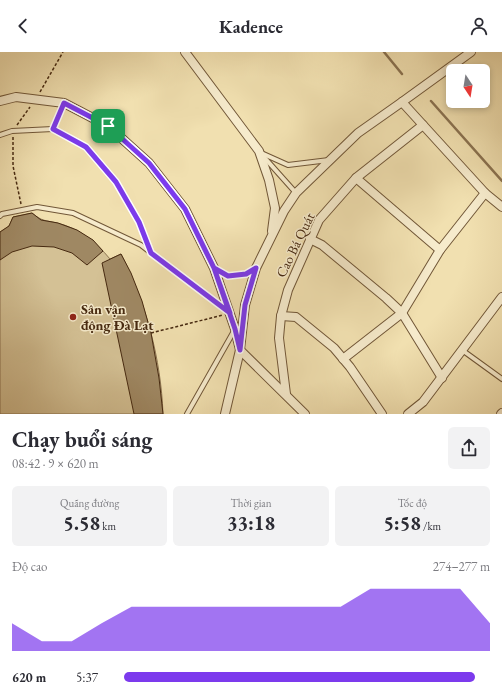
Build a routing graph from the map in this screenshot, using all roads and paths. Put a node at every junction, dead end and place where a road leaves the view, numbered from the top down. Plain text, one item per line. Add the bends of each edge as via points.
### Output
1 (63, 52) edge
2 (186, 52) edge
3 (471, 52) edge
4 (36, 100) junction
5 (0, 101) edge
6 (402, 102) junction
7 (64, 103) junction
8 (423, 125) junction
9 (53, 129) junction
10 (12, 131) junction
11 (0, 134) edge
12 (259, 151) junction
13 (330, 160) junction
14 (356, 178) junction
15 (296, 193) junction
16 (485, 193) junction
17 (502, 207) edge
18 (22, 210) junction
19 (0, 216) edge
20 (271, 235) junction
21 (310, 239) junction
22 (440, 250) junction
23 (151, 253) junction
24 (214, 268) junction
25 (256, 268) junction
26 (502, 296) edge
27 (230, 313) junction
28 (402, 313) junction
29 (281, 316) junction
30 (235, 329) junction
31 (151, 332) dead end
32 (240, 350) junction
33 (462, 350) junction
34 (343, 359) junction
35 (442, 378) junction
36 (502, 379) edge
37 (286, 394) junction
38 (186, 414) edge
39 (225, 414) edge
40 (305, 414) edge
41 (382, 414) edge
42 (408, 414) edge

1 - 4 path
2 - 12 street
3 - 6 street
4 - 5 street via 16,97
4 - 7 street
4 - 10 path
6 - 8 street
6 - 13 street via 358,133
7 - 9 lane
7 - 24 street via 108,126 149,163 185,209
8 - 14 street, Cao Bá Quát
8 - 16 street
9 - 10 lane
9 - 23 lane via 86,147 116,182 139,222
10 - 11 lane
10 - 18 path via 13,166
12 - 13 lane via 288,165
12 - 15 lane
12 - 20 street via 275,208
13 - 15 street
14 - 21 street, Cao Bá Quát via 319,220
14 - 22 street
15 - 20 street
16 - 17 street
16 - 22 street
18 - 19 lane
18 - 23 lane via 37,207 73,213 141,245
20 - 25 street
21 - 28 street via 322,245
21 - 29 street, Cao Bá Quát via 288,290
22 - 28 street
23 - 27 lane
24 - 25 lane via 228,276 246,274
24 - 27 street
25 - 32 street via 245,305
26 - 33 street
27 - 30 street
27 - 31 path
28 - 34 street
28 - 35 street
29 - 34 street via 296,317 334,348
29 - 37 street, Cao Bá Quát via 279,338
30 - 32 street
30 - 38 lane
32 - 37 street
32 - 39 street
33 - 35 street
33 - 36 lane
34 - 41 street
35 - 42 street via 423,402
37 - 40 street

